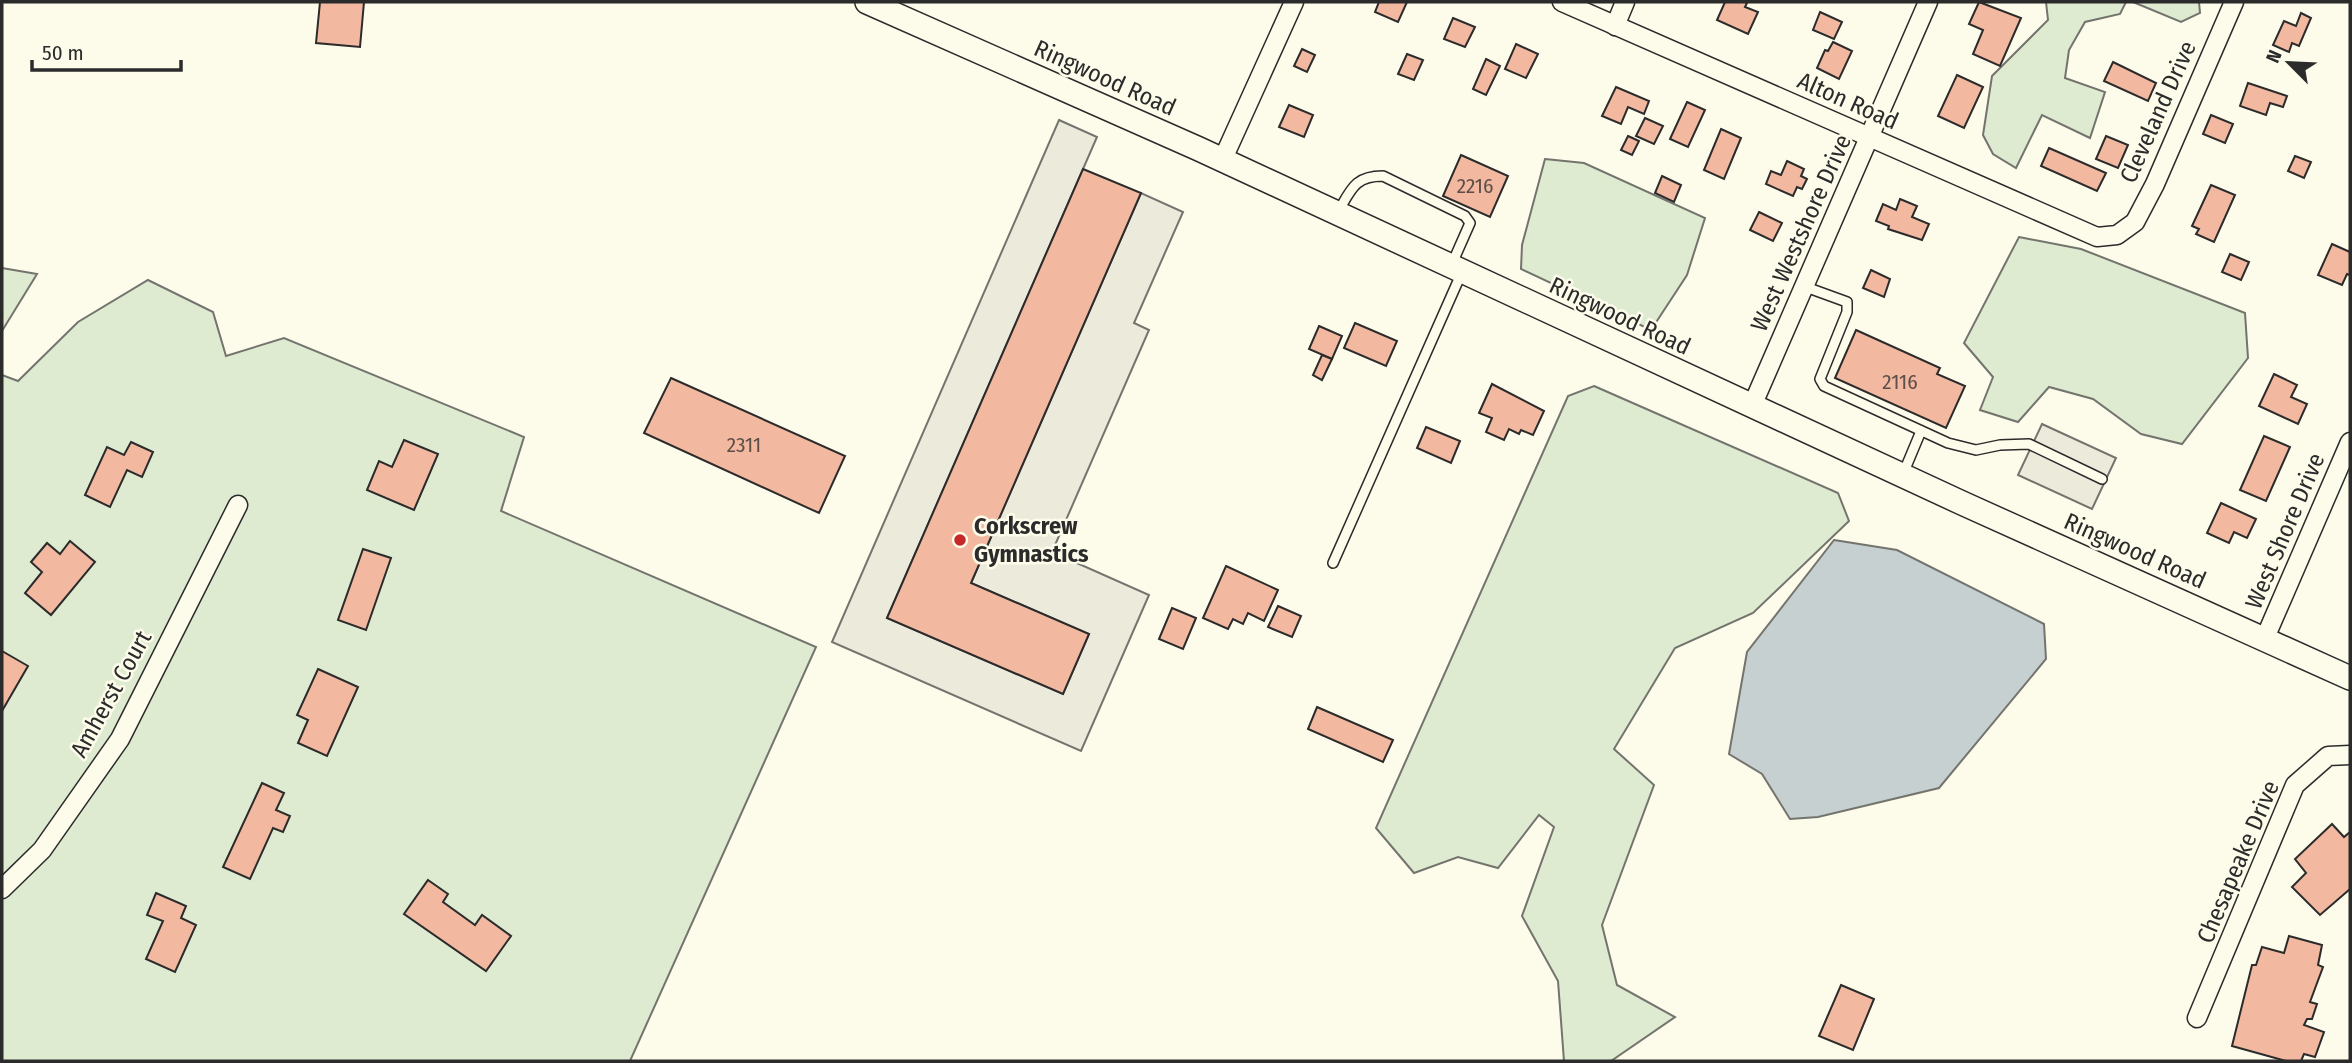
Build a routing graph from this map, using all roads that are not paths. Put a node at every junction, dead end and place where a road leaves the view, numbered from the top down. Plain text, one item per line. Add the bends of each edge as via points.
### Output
1 (867, 2) edge
2 (1294, 2) edge
3 (1562, 2) edge
4 (1625, 2) edge
5 (1928, 2) edge
6 (2234, 2) edge
7 (1615, 26) junction
8 (1870, 137) junction
9 (1222, 161) junction
10 (1337, 214) junction
11 (2117, 235) joint
12 (1456, 269) junction
13 (1804, 286) junction
14 (1752, 406) junction
15 (1921, 430) junction
16 (2350, 442) edge
17 (1903, 475) junction
18 (2102, 480) dead end
19 (238, 505) dead end
20 (1333, 563) dead end
21 (2265, 638) junction
22 (2350, 678) edge
23 (2350, 755) edge
24 (2, 889) edge
25 (2197, 1018) dead end

1 - 9 street, Ringwood Road
2 - 9 street
3 - 7 street, Alton Road
4 - 7 street
5 - 8 street, West Westshore Drive
6 - 11 street, Cleveland Drive via 2155,184 2135,222
7 - 8 street, Alton Road
8 - 11 street, Alton Road via 2097,237
8 - 13 street, West Westshore Drive
9 - 10 street, Ringwood Road
10 - 12 street, Ringwood Road
10 - 12 lane via 1357,181 1383,176 1465,216 1469,223
12 - 14 street, Ringwood Road
12 - 20 lane
13 - 14 street, West Westshore Drive
13 - 15 lane via 1847,302 1820,379 1824,386
14 - 17 street, Ringwood Road
15 - 17 lane
15 - 18 lane via 1976,450 2029,444
16 - 21 street, West Shore Drive
17 - 21 street, Ringwood Road
19 - 24 street, Amherst Court via 120,739 42,850
21 - 22 street, Ringwood Road
23 - 25 street, Chesapeake Drive via 2328,756 2295,785

